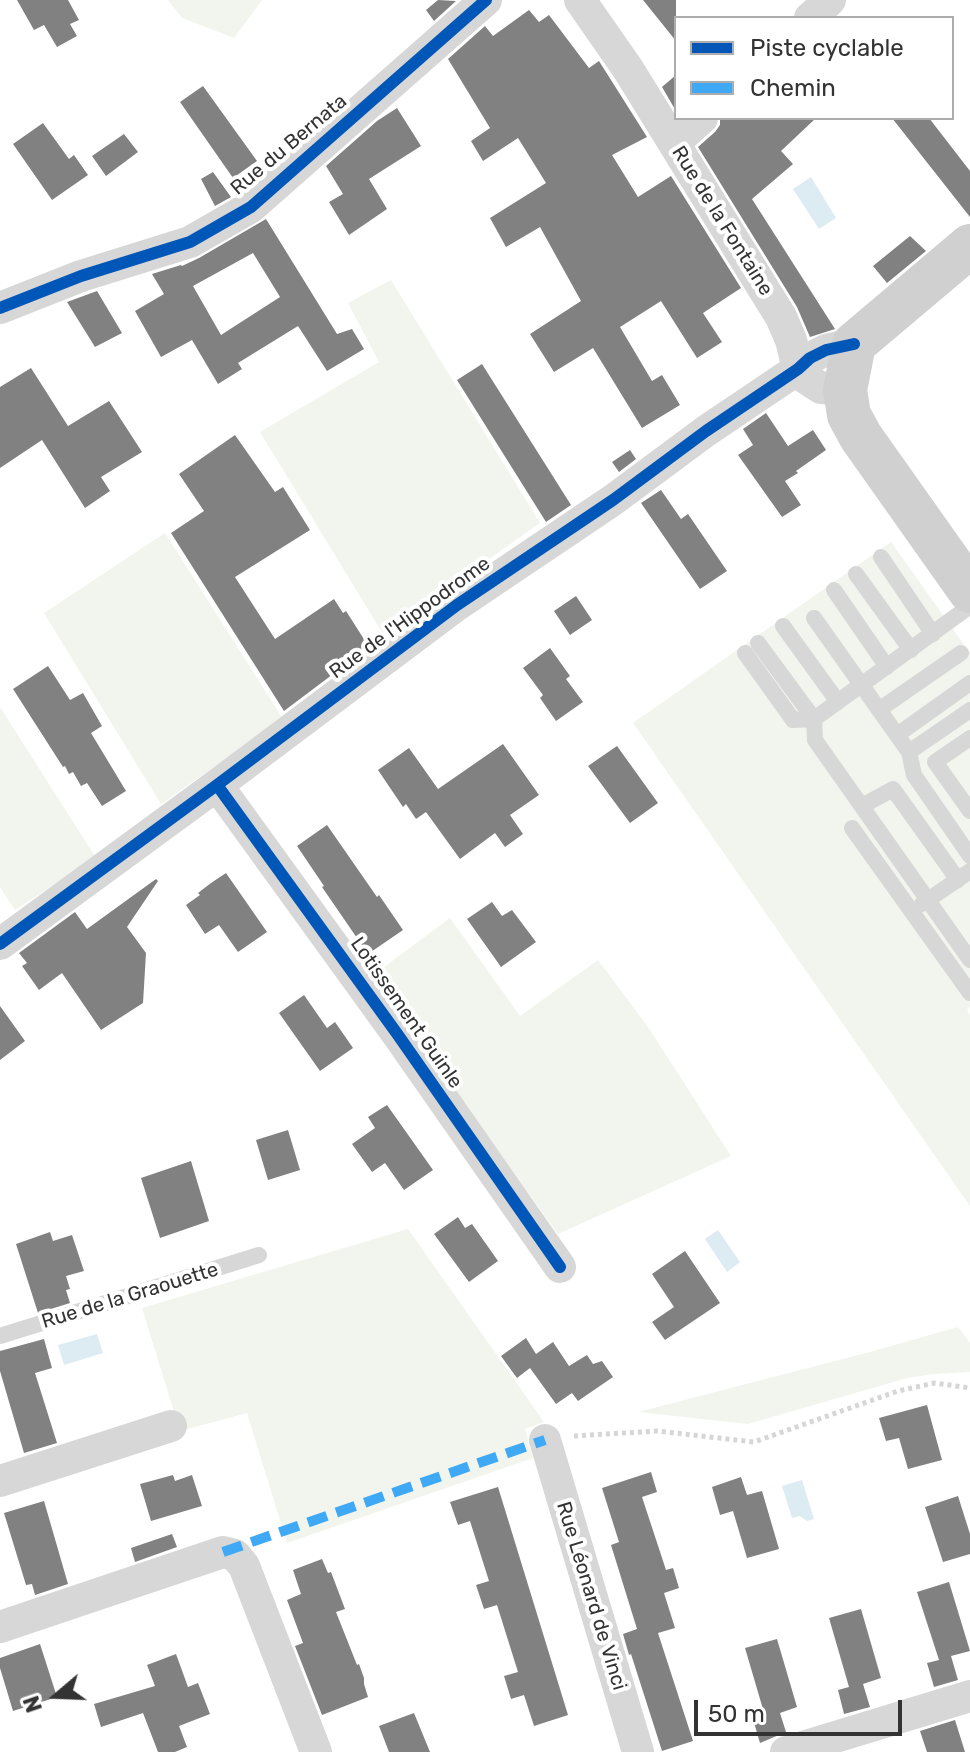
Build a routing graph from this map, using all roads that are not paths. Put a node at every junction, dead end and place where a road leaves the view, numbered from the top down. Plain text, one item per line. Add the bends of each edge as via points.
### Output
1 (486, 0) edge
2 (580, 0) edge
3 (830, 0) edge
4 (812, 16) edge
5 (700, 120) edge
6 (674, 143) junction
7 (970, 246) edge
8 (0, 308) edge
9 (854, 344) junction
10 (798, 369) junction
11 (845, 390) junction
12 (881, 557) dead end
13 (856, 574) dead end
14 (834, 590) dead end
15 (970, 591) edge
16 (970, 606) edge
17 (814, 618) dead end
18 (783, 626) dead end
19 (933, 634) junction
20 (752, 648) dead end
21 (911, 650) junction
22 (961, 653) dead end
23 (887, 667) junction
24 (970, 683) edge
25 (862, 684) junction
26 (838, 702) junction
27 (880, 709) junction
28 (970, 710) edge
29 (814, 719) junction
30 (897, 735) junction
31 (968, 743) edge
32 (909, 752) junction
33 (914, 775) junction
34 (217, 785) junction
35 (893, 789) junction
36 (862, 806) junction
37 (970, 811) edge
38 (852, 828) dead end
39 (970, 856) edge
40 (964, 876) edge
41 (928, 900) junction
42 (913, 911) junction
43 (0, 944) edge
44 (970, 960) edge
45 (970, 993) edge
46 (259, 1255) dead end
47 (560, 1267) dead end
48 (0, 1336) edge
49 (171, 1426) dead end
50 (545, 1440) road end
51 (0, 1481) edge
52 (0, 1627) edge
53 (970, 1696) edge
54 (316, 1752) edge
55 (638, 1752) edge
56 (786, 1752) edge

1 - 8 street, Rue du Bernata via 251,207 190,242
2 - 6 street, Rue de la Fontaine
3 - 4 street
5 - 6 street
6 - 10 street, Rue de la Fontaine via 781,317
7 - 9 main road, Rue de l'Hippodrome
9 - 10 street, Rue de l'Hippodrome via 826,350
9 - 11 main road
10 - 11 street via 821,388
10 - 34 street, Rue de l'Hippodrome via 457,605
11 - 15 main road via 849,415 861,437
12 - 19 lane
13 - 21 lane
14 - 23 lane
16 - 19 lane
17 - 25 lane
18 - 26 lane
19 - 21 lane
20 - 29 lane via 793,720
21 - 23 lane
22 - 27 lane
23 - 25 lane
24 - 30 lane
25 - 26 lane
25 - 27 lane
26 - 29 lane
27 - 30 lane
28 - 32 lane
29 - 36 lane via 815,740
30 - 32 lane
31 - 37 lane via 935,762
32 - 33 lane
33 - 35 lane
33 - 39 lane
34 - 43 street, Rue de l'Hippodrome
34 - 47 street, Lotissement Guinle
35 - 36 lane
35 - 40 lane
36 - 41 lane
38 - 42 lane
40 - 41 lane
41 - 42 lane
41 - 44 lane
42 - 45 lane
46 - 48 lane, Rue de la Graouette
49 - 51 street
50 - 55 street, Rue Léonard de Vinci
52 - 54 street via 223,1552 235,1555 244,1566
53 - 56 street

